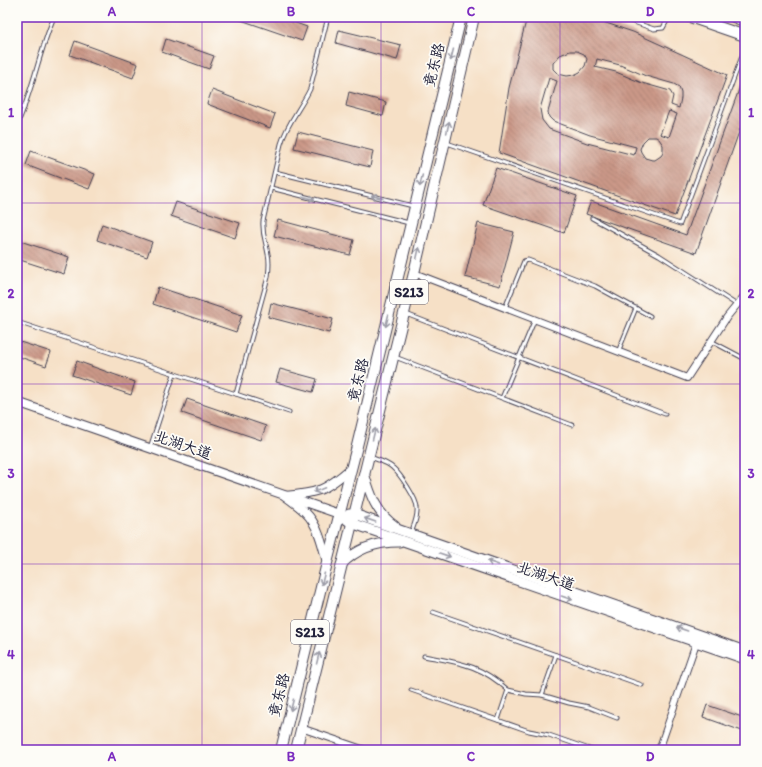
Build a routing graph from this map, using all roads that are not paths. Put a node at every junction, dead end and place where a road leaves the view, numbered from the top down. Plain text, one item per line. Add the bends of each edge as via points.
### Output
1 (54, 17) edge
2 (328, 17) edge
3 (461, 17) edge
4 (474, 17) edge
5 (669, 17) edge
6 (690, 17) edge
7 (734, 17) edge
8 (625, 19) dead end
9 (745, 21) edge
10 (745, 36) edge
11 (745, 48) edge
12 (17, 106) edge
13 (24, 108) junction
14 (17, 125) edge
15 (445, 142) junction
16 (275, 172) junction
17 (271, 188) junction
18 (415, 206) junction
19 (592, 218) dead end
20 (411, 223) junction
21 (414, 273) junction
22 (745, 294) edge
23 (737, 305) junction
24 (505, 308) junction
25 (636, 308) junction
26 (404, 313) junction
27 (650, 316) dead end
28 (534, 319) junction
29 (17, 322) edge
30 (711, 341) junction
31 (618, 352) junction
32 (393, 356) junction
33 (519, 358) junction
34 (745, 359) edge
35 (174, 374) junction
36 (236, 394) junction
37 (502, 398) junction
38 (17, 402) edge
39 (289, 412) dead end
40 (665, 414) dead end
41 (572, 425) dead end
42 (150, 448) junction
43 (368, 456) junction
44 (351, 468) junction
45 (364, 472) junction
46 (285, 496) junction
47 (339, 514) junction
48 (352, 519) junction
49 (409, 538) junction
50 (327, 563) junction
51 (340, 566) junction
52 (433, 612) dead end
53 (698, 639) junction
54 (745, 651) edge
55 (556, 655) junction
56 (424, 656) dead end
57 (745, 659) edge
58 (642, 686) dead end
59 (411, 690) dead end
60 (508, 690) junction
61 (542, 695) junction
62 (617, 718) dead end
63 (498, 720) junction
64 (301, 728) junction
65 (281, 750) edge
66 (296, 750) edge
67 (365, 750) edge
68 (592, 750) edge
69 (659, 750) edge

1 - 13 lane
2 - 16 lane via 310,89 284,133
3 -> 18 main road, 竟东路 / S213
15 -> 4 main road, 竟东路 / S213
5 - 8 lane via 663,28 657,30
6 - 10 main road
7 - 9 main road
11 - 15 lane via 680,224
12 - 13 lane
13 - 14 lane
21 -> 15 main road, 竟东路 / S213
16 - 17 lane
18 -> 16 lane
17 -> 20 lane
17 - 36 lane via 262,232 269,254 268,277
18 - 20 main road, 竟东路 / S213
19 - 23 lane via 659,255
20 -> 44 main road, 竟东路 / S213
21 - 24 street
21 - 26 main road, 竟东路 / S213
22 - 23 street
23 - 30 street
24 - 25 lane via 524,261 528,260 595,286
24 - 28 street
25 - 27 lane
25 - 31 lane
26 - 32 main road, 竟东路 / S213
26 - 33 lane
28 - 31 street
28 - 33 lane
29 - 35 lane
30 - 31 street via 687,378
30 - 34 lane
32 - 37 lane
43 -> 32 main road, 竟东路 / S213
33 - 37 lane
33 - 40 lane
35 - 36 lane
35 - 42 lane
36 - 39 lane
37 - 41 lane
38 - 42 street, 北湖大道
42 - 46 street, 北湖大道
43 - 45 main road, 竟东路 / S213
43 - 49 lane via 393,468 416,503 417,515
44 -> 46 street via 338,480 319,491
44 - 47 main road, 竟东路 / S213
45 - 48 main road, 竟东路 / S213
45 - 49 main road via 379,512
46 - 47 street, 北湖大道
46 - 50 street via 306,512 312,521
47 - 48 main road, 北湖大道
47 - 50 main road, 竟东路 / S213
48 - 49 main road, 北湖大道
48 - 51 main road, 竟东路 / S213
49 - 51 main road via 358,551
49 - 53 main road, 北湖大道
50 -> 65 main road, 竟东路 / S213
64 -> 51 main road, 竟东路 / S213
52 - 55 lane
53 - 54 main road, 北湖大道
53 - 57 main road, 北湖大道
53 - 69 street
55 - 58 lane
55 - 61 lane
56 - 60 lane via 477,668
59 - 63 lane
60 - 61 lane
60 - 63 lane
61 - 62 lane via 593,708
63 - 68 lane
64 - 66 main road, 竟东路 / S213
64 - 67 street

